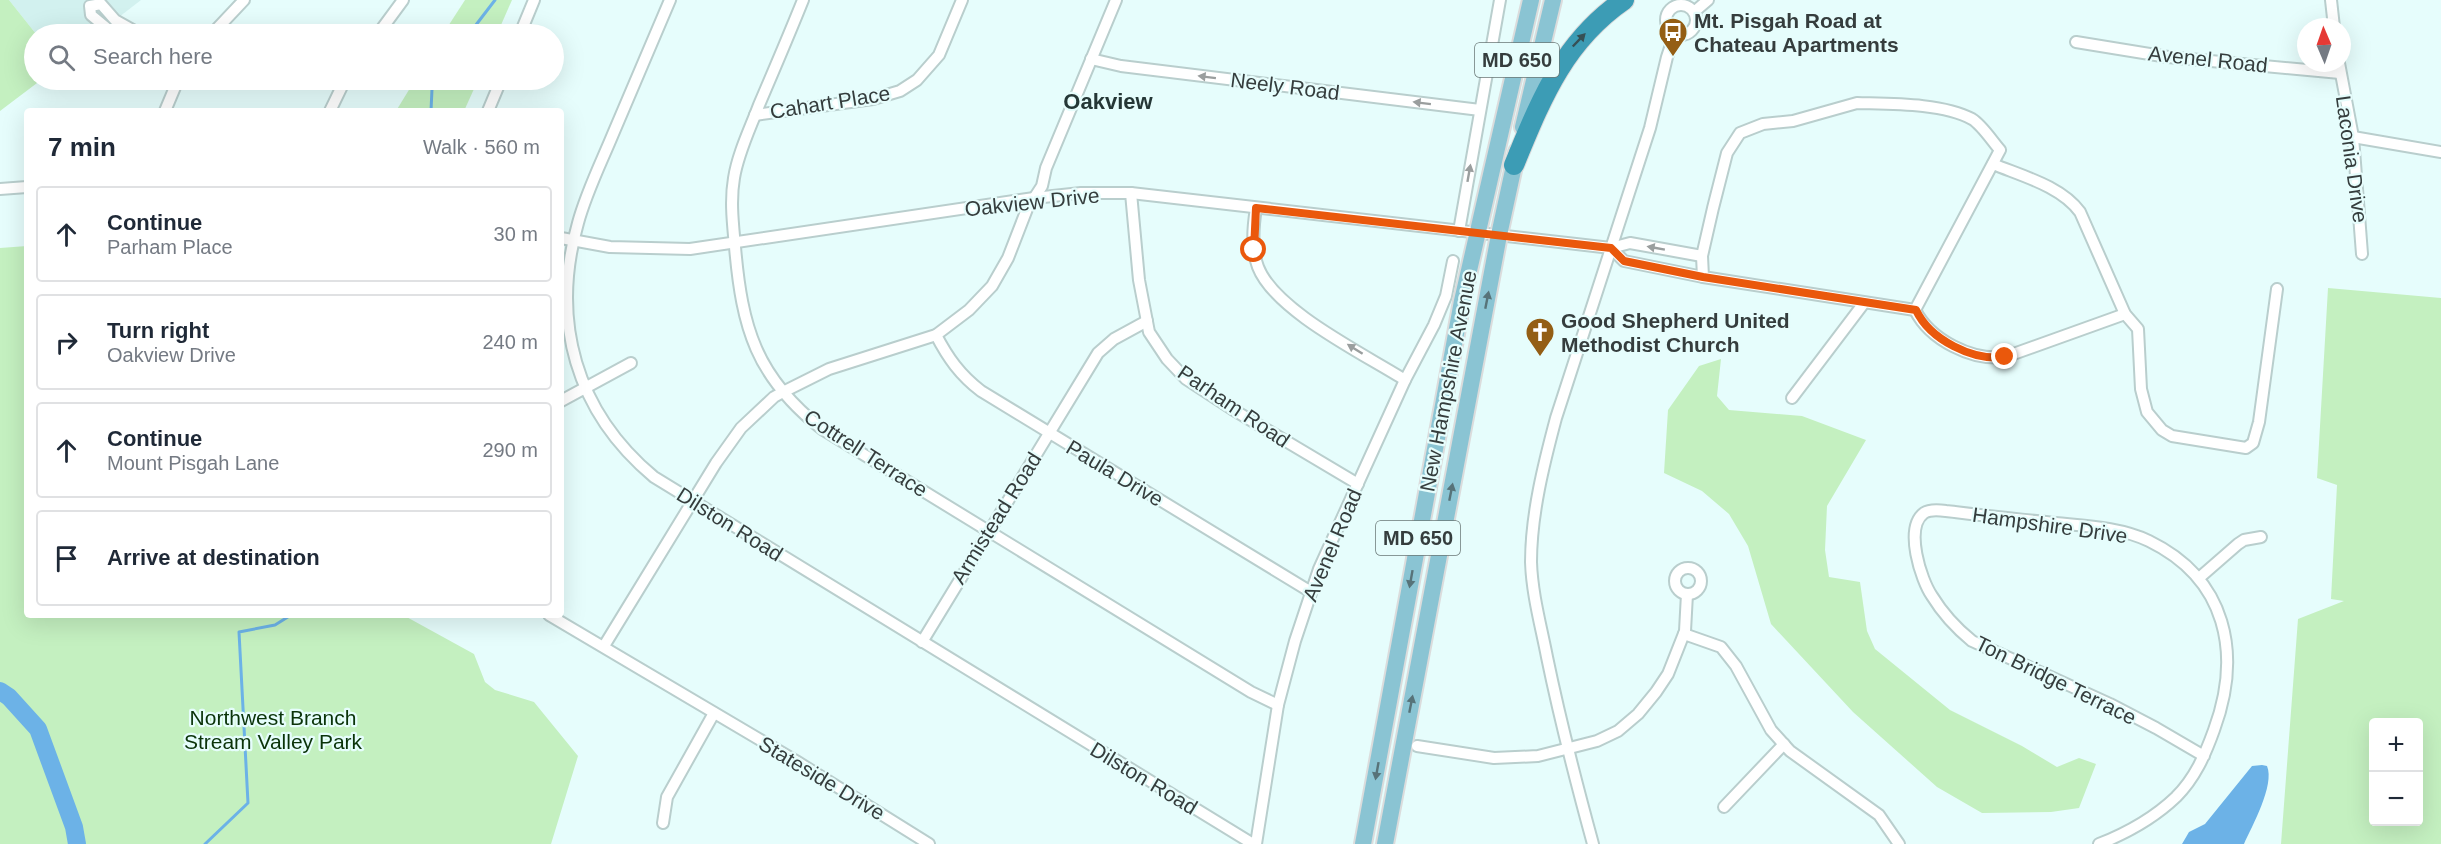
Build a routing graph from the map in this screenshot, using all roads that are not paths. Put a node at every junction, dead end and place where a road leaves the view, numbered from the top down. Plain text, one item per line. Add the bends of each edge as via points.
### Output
1 (244, 0) edge
2 (403, 0) edge
3 (534, 0) edge
4 (670, 0) edge
5 (803, 0) edge
6 (963, 0) edge
7 (1116, 0) edge
8 (1500, 0) edge
9 (1531, 0) edge
10 (1553, 0) edge
11 (1624, 0) edge
12 (1708, 0) edge
13 (2331, 0) edge
14 (1694, 12) junction
15 (2333, 18) edge
16 (102, 24) edge
17 (122, 24) edge
18 (221, 24) edge
19 (385, 24) edge
20 (524, 24) edge
21 (1675, 33) junction
22 (2076, 42) dead end
23 (1091, 59) junction
24 (2297, 65) edge
25 (2340, 72) edge
26 (174, 90) edge
27 (340, 90) edge
28 (497, 90) edge
29 (166, 108) edge
30 (331, 108) edge
31 (489, 108) edge
32 (1480, 110) junction
33 (755, 114) junction
34 (2353, 137) junction
35 (2441, 152) edge
36 (1993, 164) junction
37 (1514, 165) junction
38 (24, 187) edge
39 (0, 189) edge
40 (1131, 193) junction
41 (1034, 198) junction
42 (1256, 208) junction
43 (1459, 231) junction
44 (1477, 233) junction
45 (1498, 235) junction
46 (564, 239) edge
47 (574, 241) junction
48 (735, 244) junction
49 (1611, 248) junction
50 (2362, 254) dead end
51 (1702, 256) junction
52 (1453, 261) dead end
53 (1703, 277) junction
54 (2277, 289) dead end
55 (1864, 303) junction
56 (1916, 310) junction
57 (2125, 314) junction
58 (1147, 321) junction
59 (936, 335) junction
60 (631, 363) dead end
61 (1405, 380) junction
62 (585, 388) junction
63 (783, 392) junction
64 (1792, 398) dead end
65 (564, 399) edge
66 (1049, 433) junction
67 (1358, 484) junction
68 (693, 502) junction
69 (989, 531) junction
70 (2261, 537) dead end
71 (2199, 578) junction
72 (1925, 585) joint
73 (1311, 592) junction
74 (1687, 594) dead end
75 (554, 618) edge
76 (1684, 634) junction
77 (922, 642) junction
78 (604, 646) junction
79 (1278, 705) junction
80 (714, 713) junction
81 (1784, 744) junction
82 (1417, 746) dead end
83 (1567, 750) junction
84 (2204, 756) junction
85 (1724, 807) dead end
86 (663, 823) dead end
87 (929, 844) edge
88 (1255, 844) edge
89 (1363, 844) edge
90 (1385, 844) edge
91 (1593, 844) edge
92 (1899, 844) edge
93 (2099, 844) edge

1 - 18 street
2 - 19 street
3 - 20 street
4 - 47 street, Dilston Road via 585,202
5 - 33 street, Cottrell Terrace
6 - 33 street, Cahart Place via 939,56 917,80 900,91 873,99
7 - 23 street
8 - 32 street
9 - 44 main road, New Hampshire Avenue / MD 650
10 - 37 main road, New Hampshire Avenue / MD 650
37 -> 11 highway via 1542,97 1572,48
12 - 14 street
13 - 15 street
14 - 21 street via 1694,27 1686,34
14 - 21 street via 1679,5 1670,11 1668,26
16 - 17 street via 91,15 90,6 101,4
21 - 49 street via 1650,128
22 - 24 street, Avenel Road via 2168,57
32 -> 23 street, Neely Road via 1121,66
23 - 41 street
25 - 34 street, Laconia Drive
26 - 29 street
27 - 30 street
28 - 31 street
43 -> 32 street
33 - 48 street, Cottrell Terrace via 734,178
34 - 35 street
34 - 50 street, Laconia Drive
36 - 51 street via 2000,150 1973,119 1947,111 1857,103 1793,121 1763,124 1740,134 1727,153
36 - 56 street
36 - 57 street via 2073,203 2090,231
37 - 45 main road, New Hampshire Avenue / MD 650
38 - 39 street
40 - 41 street, Oakview Drive
40 - 42 street, Oakview Drive
40 - 58 street, Parham Road via 1138,280
41 - 48 street, Oakview Drive
41 - 59 street via 992,286
42 - 43 street, Oakview Drive
61 -> 42 street via 1290,309 1272,292 1258,267 1254,250
43 - 44 street, Oakview Drive
44 - 45 street, Oakview Drive
44 -> 89 main road, New Hampshire Avenue / MD 650
45 - 49 street, Oakview Drive
90 -> 45 main road, New Hampshire Avenue / MD 650
46 - 47 street, Oakview Drive
47 - 48 street, Oakview Drive via 655,249
47 - 62 street, Dilston Road via 566,318 572,354
48 - 63 street, Cottrell Terrace via 747,329 763,365
51 -> 49 street via 1630,243
49 - 53 street via 1624,261
49 - 83 street via 1556,418 1534,526 1531,561 1535,597
51 - 53 street
52 - 61 street, Avenel Road via 1446,296
53 - 55 street
54 - 57 street via 2257,433 2246,448 2172,436 2155,423 2142,396 2138,329
55 - 56 street
55 - 64 street
56 - 57 street via 1921,321 1954,347 1991,359
58 - 66 street, Armistead Road via 1098,353
58 - 67 street, Parham Road via 1149,332 1167,359 1186,379
59 - 63 street via 829,369
59 - 66 street, Paula Drive via 963,378
60 - 62 street
61 - 67 street, Avenel Road
62 - 65 street
62 - 68 street, Dilston Road via 605,424 632,459
63 - 68 street via 741,428
63 - 69 street, Cottrell Terrace via 822,429
66 - 69 street, Armistead Road
66 - 73 street, Paula Drive
67 - 73 street, Avenel Road
68 - 77 street, Dilston Road
68 - 78 street
69 - 77 street, Armistead Road
69 - 79 street, Cottrell Terrace
70 - 71 street via 2244,540
71 - 72 street, Hampshire Drive via 2155,545 2121,532 1936,510 1925,512 1917,523 1915,536
71 - 84 street, Hampshire Drive via 2222,621 2228,657 2224,700
72 - 84 street, Ton Bridge Terrace via 1949,620 1972,640 2138,718
73 - 79 street, Avenel Road
74 - 76 street
75 - 78 street, Stateside Drive
76 - 81 street via 1721,647 1771,730
76 - 83 street via 1668,674 1638,714 1618,731
77 - 88 street, Dilston Road
78 - 80 street, Stateside Drive
79 - 88 street, Avenel Road
80 - 86 street via 667,796
80 - 87 street, Stateside Drive
81 - 85 street
81 - 92 street via 1879,815
82 - 83 street via 1494,758
83 - 91 street
84 - 93 street, Hampshire Drive via 2190,781 2158,812

